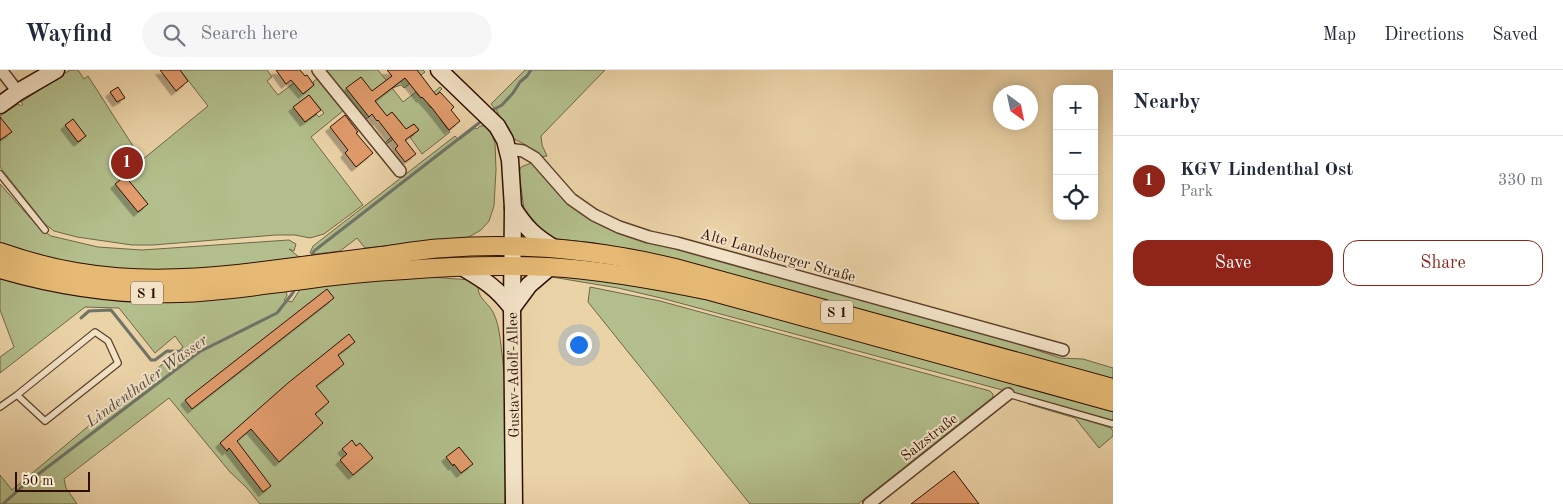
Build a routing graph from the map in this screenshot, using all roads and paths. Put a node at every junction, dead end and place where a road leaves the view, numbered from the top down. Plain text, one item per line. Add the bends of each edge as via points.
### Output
1 (1, 70) edge
2 (56, 70) edge
3 (318, 70) edge
4 (439, 70) edge
5 (7, 99) edge
6 (508, 149) junction
7 (400, 171) dead end
8 (0, 174) edge
9 (513, 208) junction
10 (45, 230) dead end
11 (513, 246) junction
12 (554, 248) junction
13 (0, 252) edge
14 (513, 266) junction
15 (462, 267) junction
16 (550, 267) junction
17 (0, 269) edge
18 (304, 273) junction
19 (512, 308) junction
20 (1063, 350) dead end
21 (1113, 388) edge
22 (1008, 394) joint
23 (17, 395) junction
24 (1113, 402) edge
25 (0, 407) edge
26 (1113, 424) edge
27 (514, 504) edge
28 (869, 504) edge

1 - 5 street
2 - 5 street
3 - 7 street
4 - 6 street, Gustav-Adolf-Allee via 502,132
6 - 9 street, Gustav-Adolf-Allee
6 - 20 street, Alte Landsberger Straße via 523,151 535,158 572,198 594,215 619,227
8 - 10 lane
9 - 11 street, Gustav-Adolf-Allee
9 - 12 street via 528,230
11 - 12 main road, S 1
11 - 14 street, Gustav-Adolf-Allee
11 - 18 main road, S 1 via 445,248
12 - 21 main road, S 1 via 675,268
13 - 18 main road, S 1 via 82,274 153,279
14 - 15 main road, S 1
14 - 16 main road, S 1
14 - 19 street, Gustav-Adolf-Allee
15 - 18 main road, S 1
15 - 19 street via 490,284
16 - 19 street via 529,285
16 - 24 main road, S 1 via 710,291
17 - 18 main road, S 1 via 80,288 153,293 214,291
19 - 27 street, Gustav-Adolf-Allee
22 - 26 lane
22 - 28 street, Salzstraße
23 - 23 lane via 95,332 108,341 118,364 45,421
23 - 25 lane

